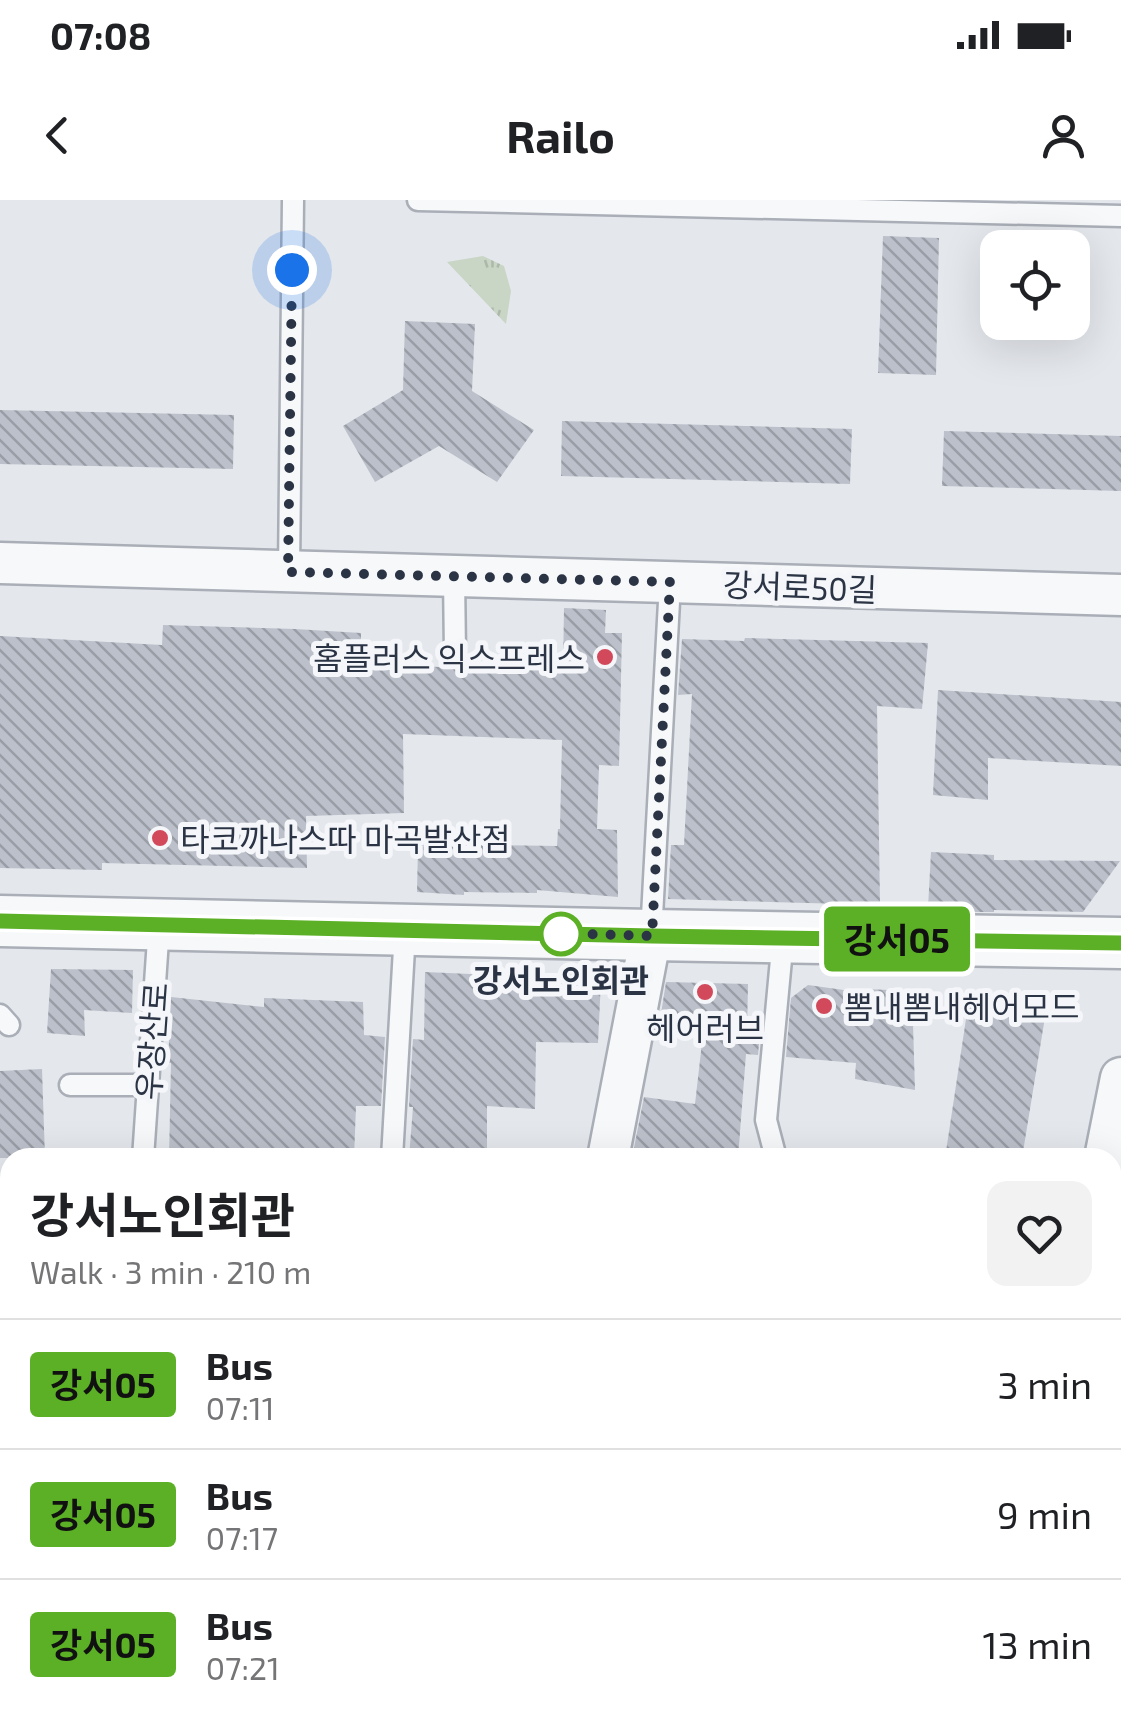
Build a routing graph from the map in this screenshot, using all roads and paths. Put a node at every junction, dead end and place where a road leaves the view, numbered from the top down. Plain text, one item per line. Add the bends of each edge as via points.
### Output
1 (294, 200) edge
2 (418, 200) edge
3 (1121, 216) edge
4 (0, 564) edge
5 (288, 572) junction
6 (454, 576) junction
7 (670, 582) junction
8 (1121, 595) edge
9 (455, 654) dead end
10 (0, 921) edge
11 (159, 926) junction
12 (405, 930) junction
13 (652, 936) junction
14 (783, 938) junction
15 (1121, 942) edge
16 (1121, 1078) edge
17 (70, 1085) dead end
18 (148, 1085) junction
19 (143, 1148) edge
20 (393, 1148) edge
21 (610, 1148) edge
22 (773, 1148) edge
23 (1107, 1148) edge

1 - 5 lane
2 - 3 lane
4 - 5 street, 강서로50길
5 - 6 street, 강서로50길
6 - 7 street, 강서로50길
6 - 9 lane
7 - 8 street, 강서로50길
7 - 13 lane
10 - 11 street
11 - 12 street
11 - 18 lane, 우장산로
12 - 13 street
12 - 20 lane
13 - 14 street
13 - 21 street
14 - 15 street
14 - 22 lane via 766,1120
16 - 23 street
17 - 18 lane
18 - 19 lane, 우장산로

